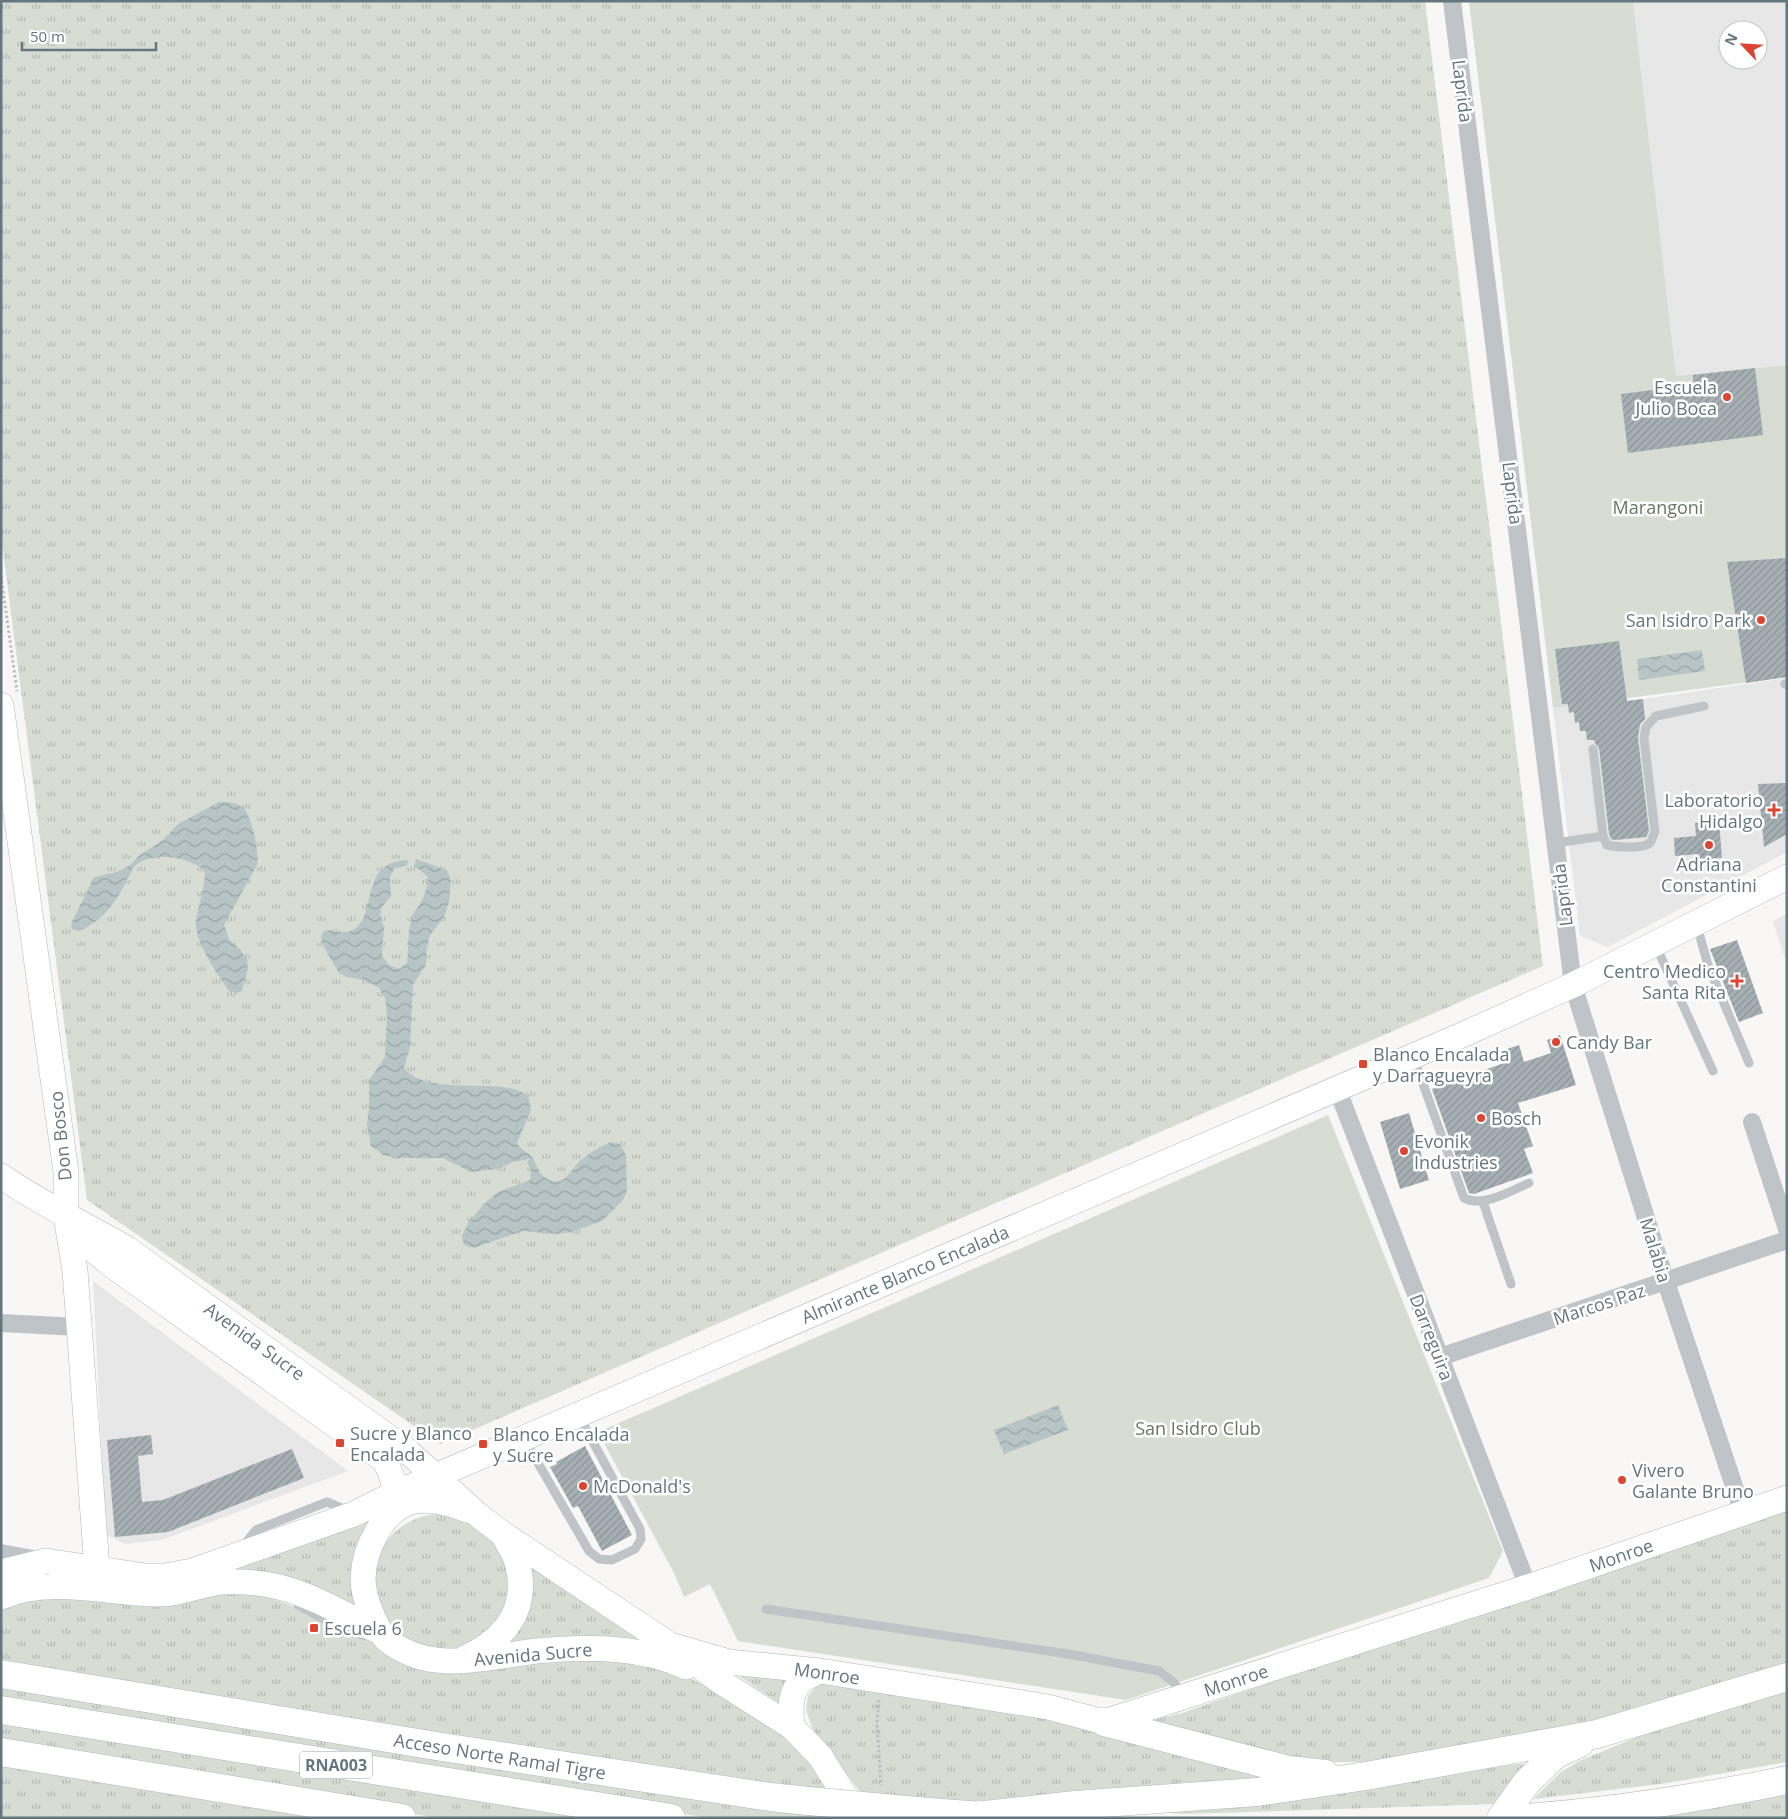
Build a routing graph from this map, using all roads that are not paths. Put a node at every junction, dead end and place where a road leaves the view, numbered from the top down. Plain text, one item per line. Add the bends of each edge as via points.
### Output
1 (1452, 1) edge
2 (1, 705) edge
3 (1704, 706) dead end
4 (1593, 749) dead end
5 (1603, 836) junction
6 (1556, 843) junction
7 (1787, 877) edge
8 (1696, 923) junction
9 (1655, 944) junction
10 (1573, 985) junction
11 (1413, 1056) junction
12 (1749, 1063) dead end
13 (1713, 1071) dead end
14 (1337, 1088) junction
15 (1752, 1122) dead end
16 (1, 1176) edge
17 (1528, 1184) dead end
18 (1483, 1202) junction
19 (66, 1216) junction
20 (1787, 1229) edge
21 (1787, 1240) edge
22 (1666, 1282) junction
23 (1511, 1284) dead end
24 (1, 1323) edge
25 (79, 1328) junction
26 (1440, 1357) junction
27 (578, 1415) junction
28 (524, 1438) junction
29 (436, 1477) junction
30 (1787, 1498) edge
31 (400, 1503) junction
32 (1742, 1513) junction
33 (478, 1515) junction
34 (502, 1534) junction
35 (1, 1553) edge
36 (46, 1561) junction
37 (97, 1568) junction
38 (1, 1572) edge
39 (1528, 1587) junction
40 (1, 1597) edge
41 (766, 1609) dead end
42 (385, 1637) junction
43 (670, 1645) junction
44 (460, 1660) junction
45 (820, 1671) junction
46 (1, 1674) edge
47 (1787, 1677) edge
48 (720, 1682) junction
49 (1186, 1696) junction
50 (1, 1710) edge
51 (1104, 1722) junction
52 (792, 1728) junction
53 (1597, 1734) junction
54 (1, 1752) edge
55 (1366, 1776) junction
56 (1787, 1780) edge
57 (988, 1817) edge
58 (402, 1818) edge
59 (671, 1818) edge
60 (859, 1818) edge
61 (1501, 1818) edge
62 (1527, 1818) edge

1 - 6 street, Laprida
2 - 19 main road, Don Bosco via 66,1172
3 - 5 lane via 1656,716 1646,727 1644,738 1655,832 1651,842 1618,847 1608,845
4 - 5 lane
5 - 6 lane
6 - 10 street, Laprida
7 - 8 main road, Almirante Blanco Encalada
8 - 9 main road, Almirante Blanco Encalada
8 - 12 lane via 1708,965
9 - 10 main road, Almirante Blanco Encalada
9 - 13 lane
10 - 11 main road, Almirante Blanco Encalada
10 - 22 street, Malabia
11 - 14 main road, Almirante Blanco Encalada
11 - 18 lane via 1464,1198 1470,1202
14 - 26 street, Darreguira
14 - 27 main road, Almirante Blanco Encalada
15 - 20 street
16 - 19 main road, Avenida Sucre
17 - 18 lane
18 - 23 lane
19 - 25 main road, Don Bosco
19 - 29 main road, Avenida Sucre via 126,1248 405,1449
19 - 31 main road, Avenida Sucre via 81,1238 110,1264 384,1460 395,1481
21 - 22 street, Marcos Paz
22 - 26 street, Marcos Paz
22 - 32 street, Malabia
24 - 25 street
25 - 37 main road, Don Bosco
26 - 39 street, Darreguira
27 - 28 main road, Almirante Blanco Encalada
27 - 28 lane via 640,1529 641,1539 635,1549 612,1560 599,1559 588,1551
28 - 29 main road, Almirante Blanco Encalada
29 - 31 main road, Almirante Blanco Encalada
29 - 33 main road, Avenida Sucre
30 - 32 main road, Monroe
31 - 33 main road via 446,1503
31 - 37 main road, Almirante Blanco Encalada via 354,1514 192,1571 145,1576
31 - 42 main road via 372,1540 363,1580 367,1603
32 - 39 main road, Monroe
33 - 34 main road
34 - 43 main road, Avenida Sucre
34 - 44 main road via 516,1560 520,1577 517,1608 507,1628 478,1652
35 - 36 street
36 - 37 main road, Almirante Blanco Encalada
36 - 38 main road, Almirante Blanco Encalada
39 - 49 main road, Monroe
40 - 42 main road via 27,1589 55,1586 156,1594 223,1582 258,1583 300,1593
41 - 49 lane via 1068,1654 1158,1671
42 - 44 main road via 414,1656
43 - 45 main road, Monroe via 729,1662
43 - 48 main road, Avenida Sucre
44 - 48 main road, Avenida Sucre via 547,1650 604,1648 648,1654
45 - 51 main road, Monroe via 1048,1708
45 - 52 main road via 801,1681 793,1693 790,1708
46 - 57 highway, Acceso Norte Ramal Tigre / RNA003, bridge via 770,1797
47 - 53 highway
48 - 52 main road, Avenida Sucre
49 - 51 main road, Monroe
50 - 59 highway, Acceso Norte Ramal Tigre / RNA003
51 - 55 highway via 1289,1770
52 - 60 main road, Avenida Sucre via 820,1756
53 - 55 highway
53 - 61 highway via 1556,1756 1527,1782
54 - 58 highway
55 - 57 highway, Acceso Norte Ramal Tigre via 1257,1792 1075,1805
56 - 62 highway via 1666,1803

